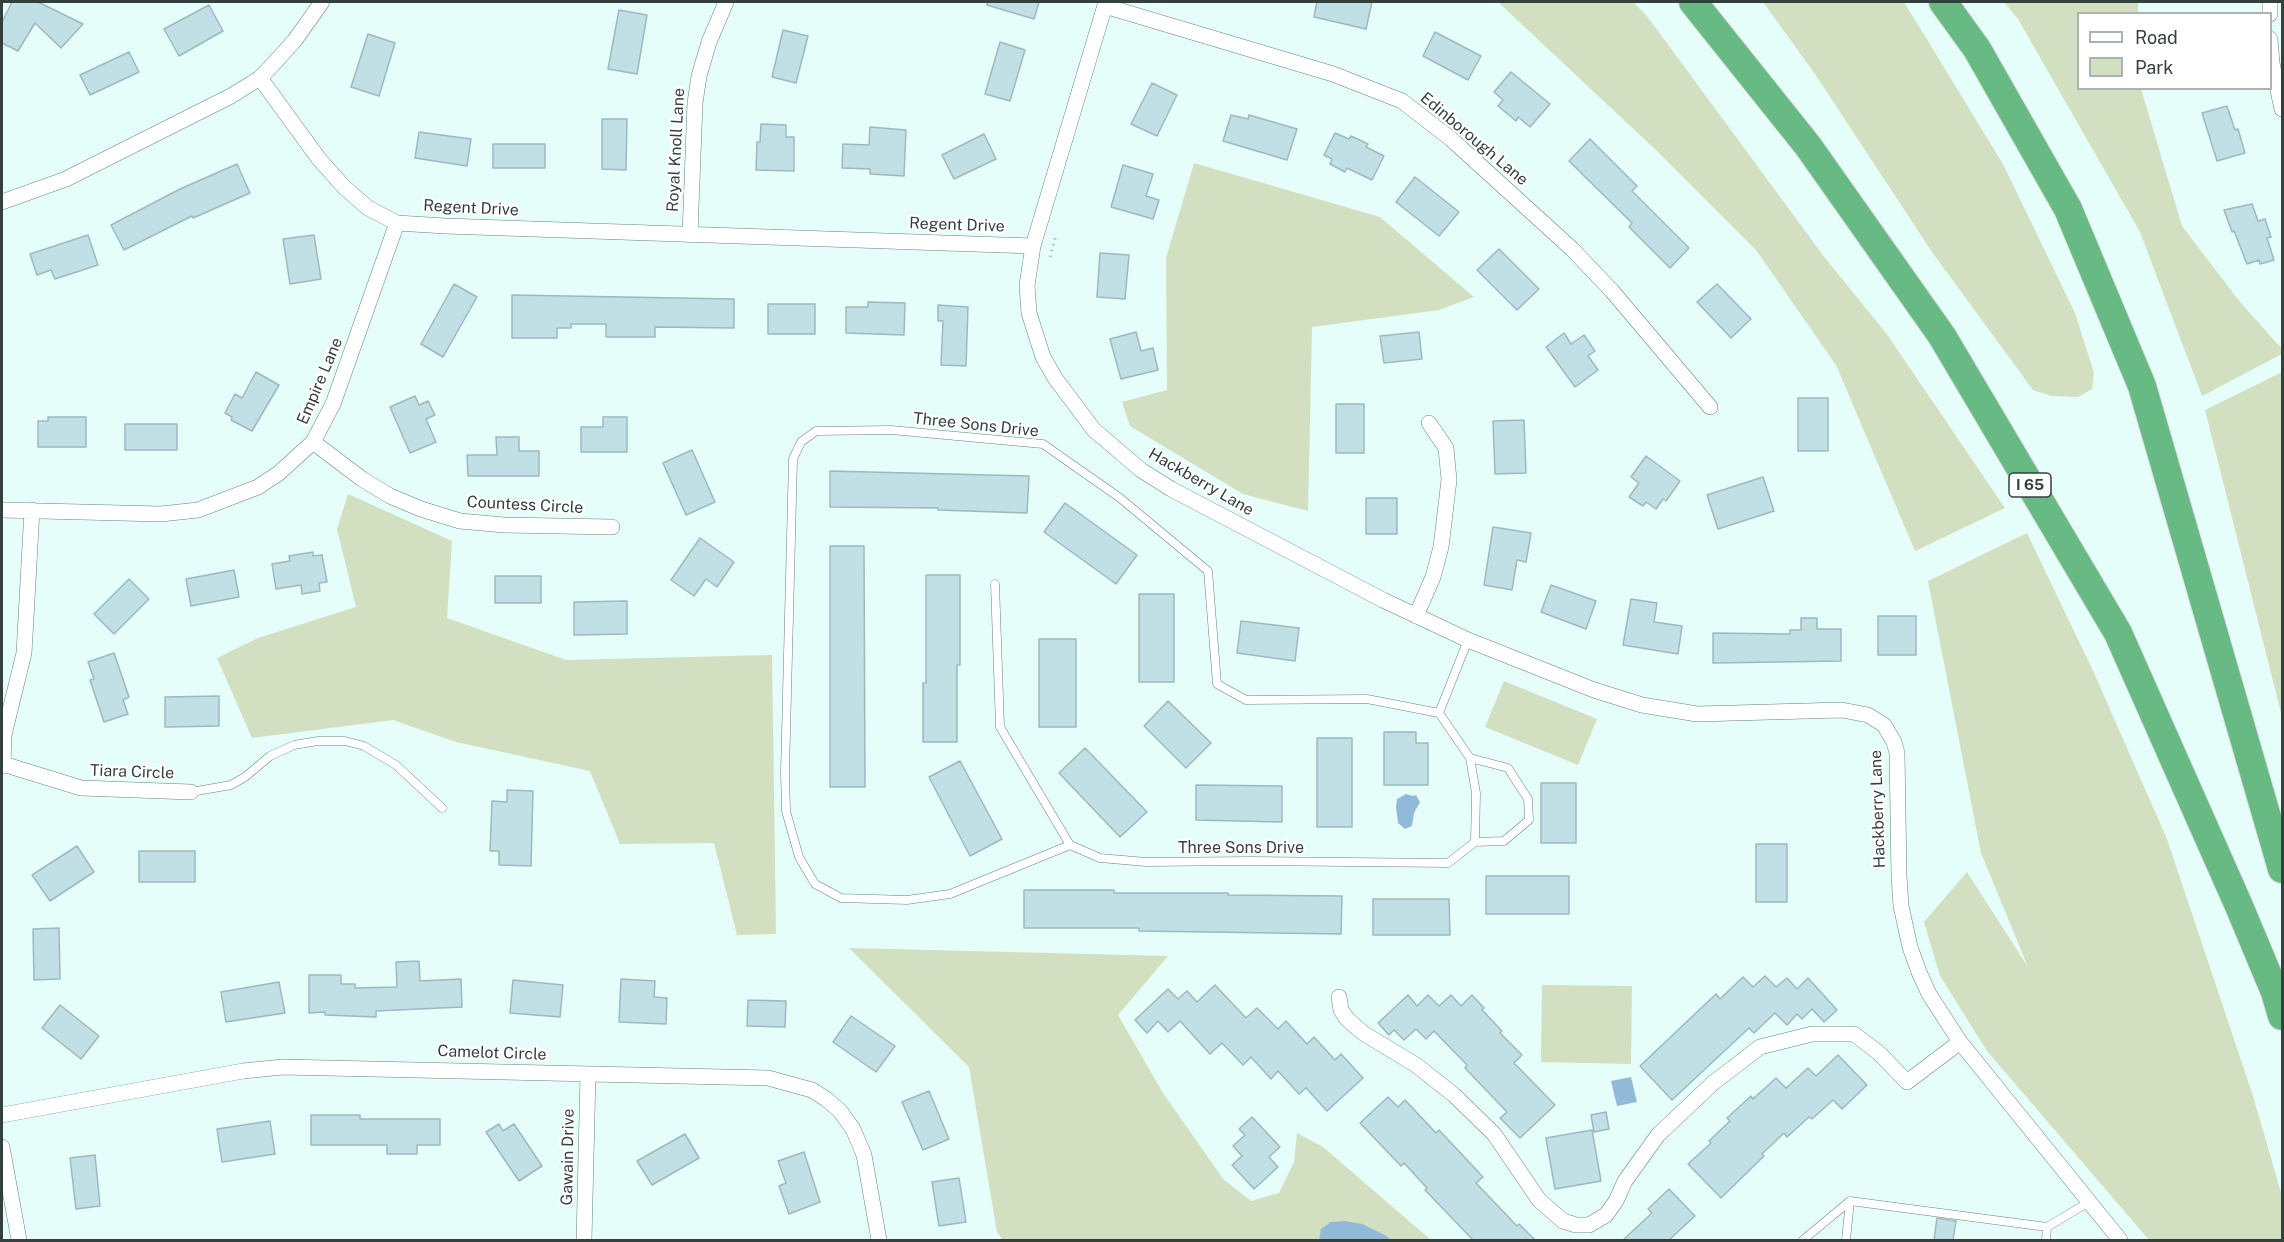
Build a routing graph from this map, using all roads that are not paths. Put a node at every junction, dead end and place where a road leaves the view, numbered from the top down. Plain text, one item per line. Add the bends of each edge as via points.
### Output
1 (322, 2) edge
2 (726, 2) edge
3 (1693, 2) edge
4 (1943, 2) edge
5 (1106, 4) edge
6 (2272, 51) edge
7 (260, 78) junction
8 (2283, 109) edge
9 (2, 202) edge
10 (397, 223) junction
11 (690, 234) junction
12 (1033, 246) junction
13 (1710, 407) dead end
14 (1429, 423) dead end
15 (313, 442) junction
16 (2, 510) edge
17 (32, 510) junction
18 (612, 527) dead end
19 (995, 584) dead end
20 (1416, 616) junction
21 (1468, 640) junction
22 (1439, 713) junction
23 (1470, 758) junction
24 (2, 765) edge
25 (191, 792) joint
26 (442, 808) dead end
27 (1475, 842) junction
28 (1070, 845) junction
29 (2283, 869) edge
30 (1339, 997) dead end
31 (2283, 1016) edge
32 (1960, 1042) junction
33 (588, 1074) junction
34 (2, 1115) edge
35 (2, 1147) edge
36 (1850, 1201) junction
37 (2089, 1202) junction
38 (2047, 1227) junction
39 (18, 1240) edge
40 (584, 1240) edge
41 (879, 1240) edge
42 (1803, 1240) edge
43 (1846, 1240) edge
44 (2046, 1240) edge
45 (2120, 1240) edge

1 - 7 street via 295,40
2 - 11 street, Royal Knoll Lane via 699,76
3 - 31 highway, I 65 via 1808,146 1942,336 2118,633 2239,906
4 - 29 highway via 1977,49 2068,209 2142,386
5 - 12 street, Hackberry Lane
5 - 13 street, Edinborough Lane via 1333,74 1402,101 1451,139 1589,266
6 - 8 street
7 - 9 street via 66,179
7 - 10 street, Regent Drive via 344,187 369,208
10 - 11 street, Regent Drive
10 - 15 street, Empire Lane via 347,370
11 - 12 street, Regent Drive
12 - 20 street, Hackberry Lane via 1027,285 1035,335 1055,378 1094,430 1141,470 1171,489
14 - 20 street via 1446,448 1449,480 1441,547
15 - 17 street, Empire Lane via 258,487 198,510 161,514
15 - 18 street, Countess Circle via 362,479 421,509 460,520 504,525
16 - 17 street, Empire Lane
17 - 24 street via 24,652 4,735
19 - 28 lane via 1000,727
20 - 21 street, Hackberry Lane
21 - 22 lane
21 - 32 street, Hackberry Lane via 1642,705 1696,714 1842,710 1868,715 1884,725 1897,753 1901,906 1910,948 1929,994
22 - 23 lane
22 - 28 lane, Three Sons Drive via 1367,699 1246,700 1217,684 1208,571 1120,498 1043,444 891,430 816,431 801,442 793,459 785,772 786,811 799,857 815,884 840,898 907,900 950,894
23 - 27 lane via 1476,792
23 - 27 lane via 1508,768 1528,799 1529,820 1504,841
24 - 25 street, Tiara Circle via 81,788
25 - 26 lane via 231,785 270,756 294,745 345,741 364,746 396,765
27 - 28 lane, Three Sons Drive via 1448,863 1146,862 1100,858
30 - 32 street via 1347,1019 1416,1065 1494,1134 1539,1200 1563,1221 1589,1225 1606,1215 1658,1135 1713,1083 1760,1047 1812,1034 1854,1034 1906,1082
32 - 37 street, Hackberry Lane
33 - 34 street, Camelot Circle via 283,1067
33 - 40 street, Gawain Drive
33 - 41 street, Camelot Circle via 768,1078 812,1090 840,1111 861,1143
35 - 39 street
36 - 38 lane
36 - 42 lane
36 - 43 lane
37 - 38 lane
37 - 45 street, Hackberry Lane
38 - 44 lane

